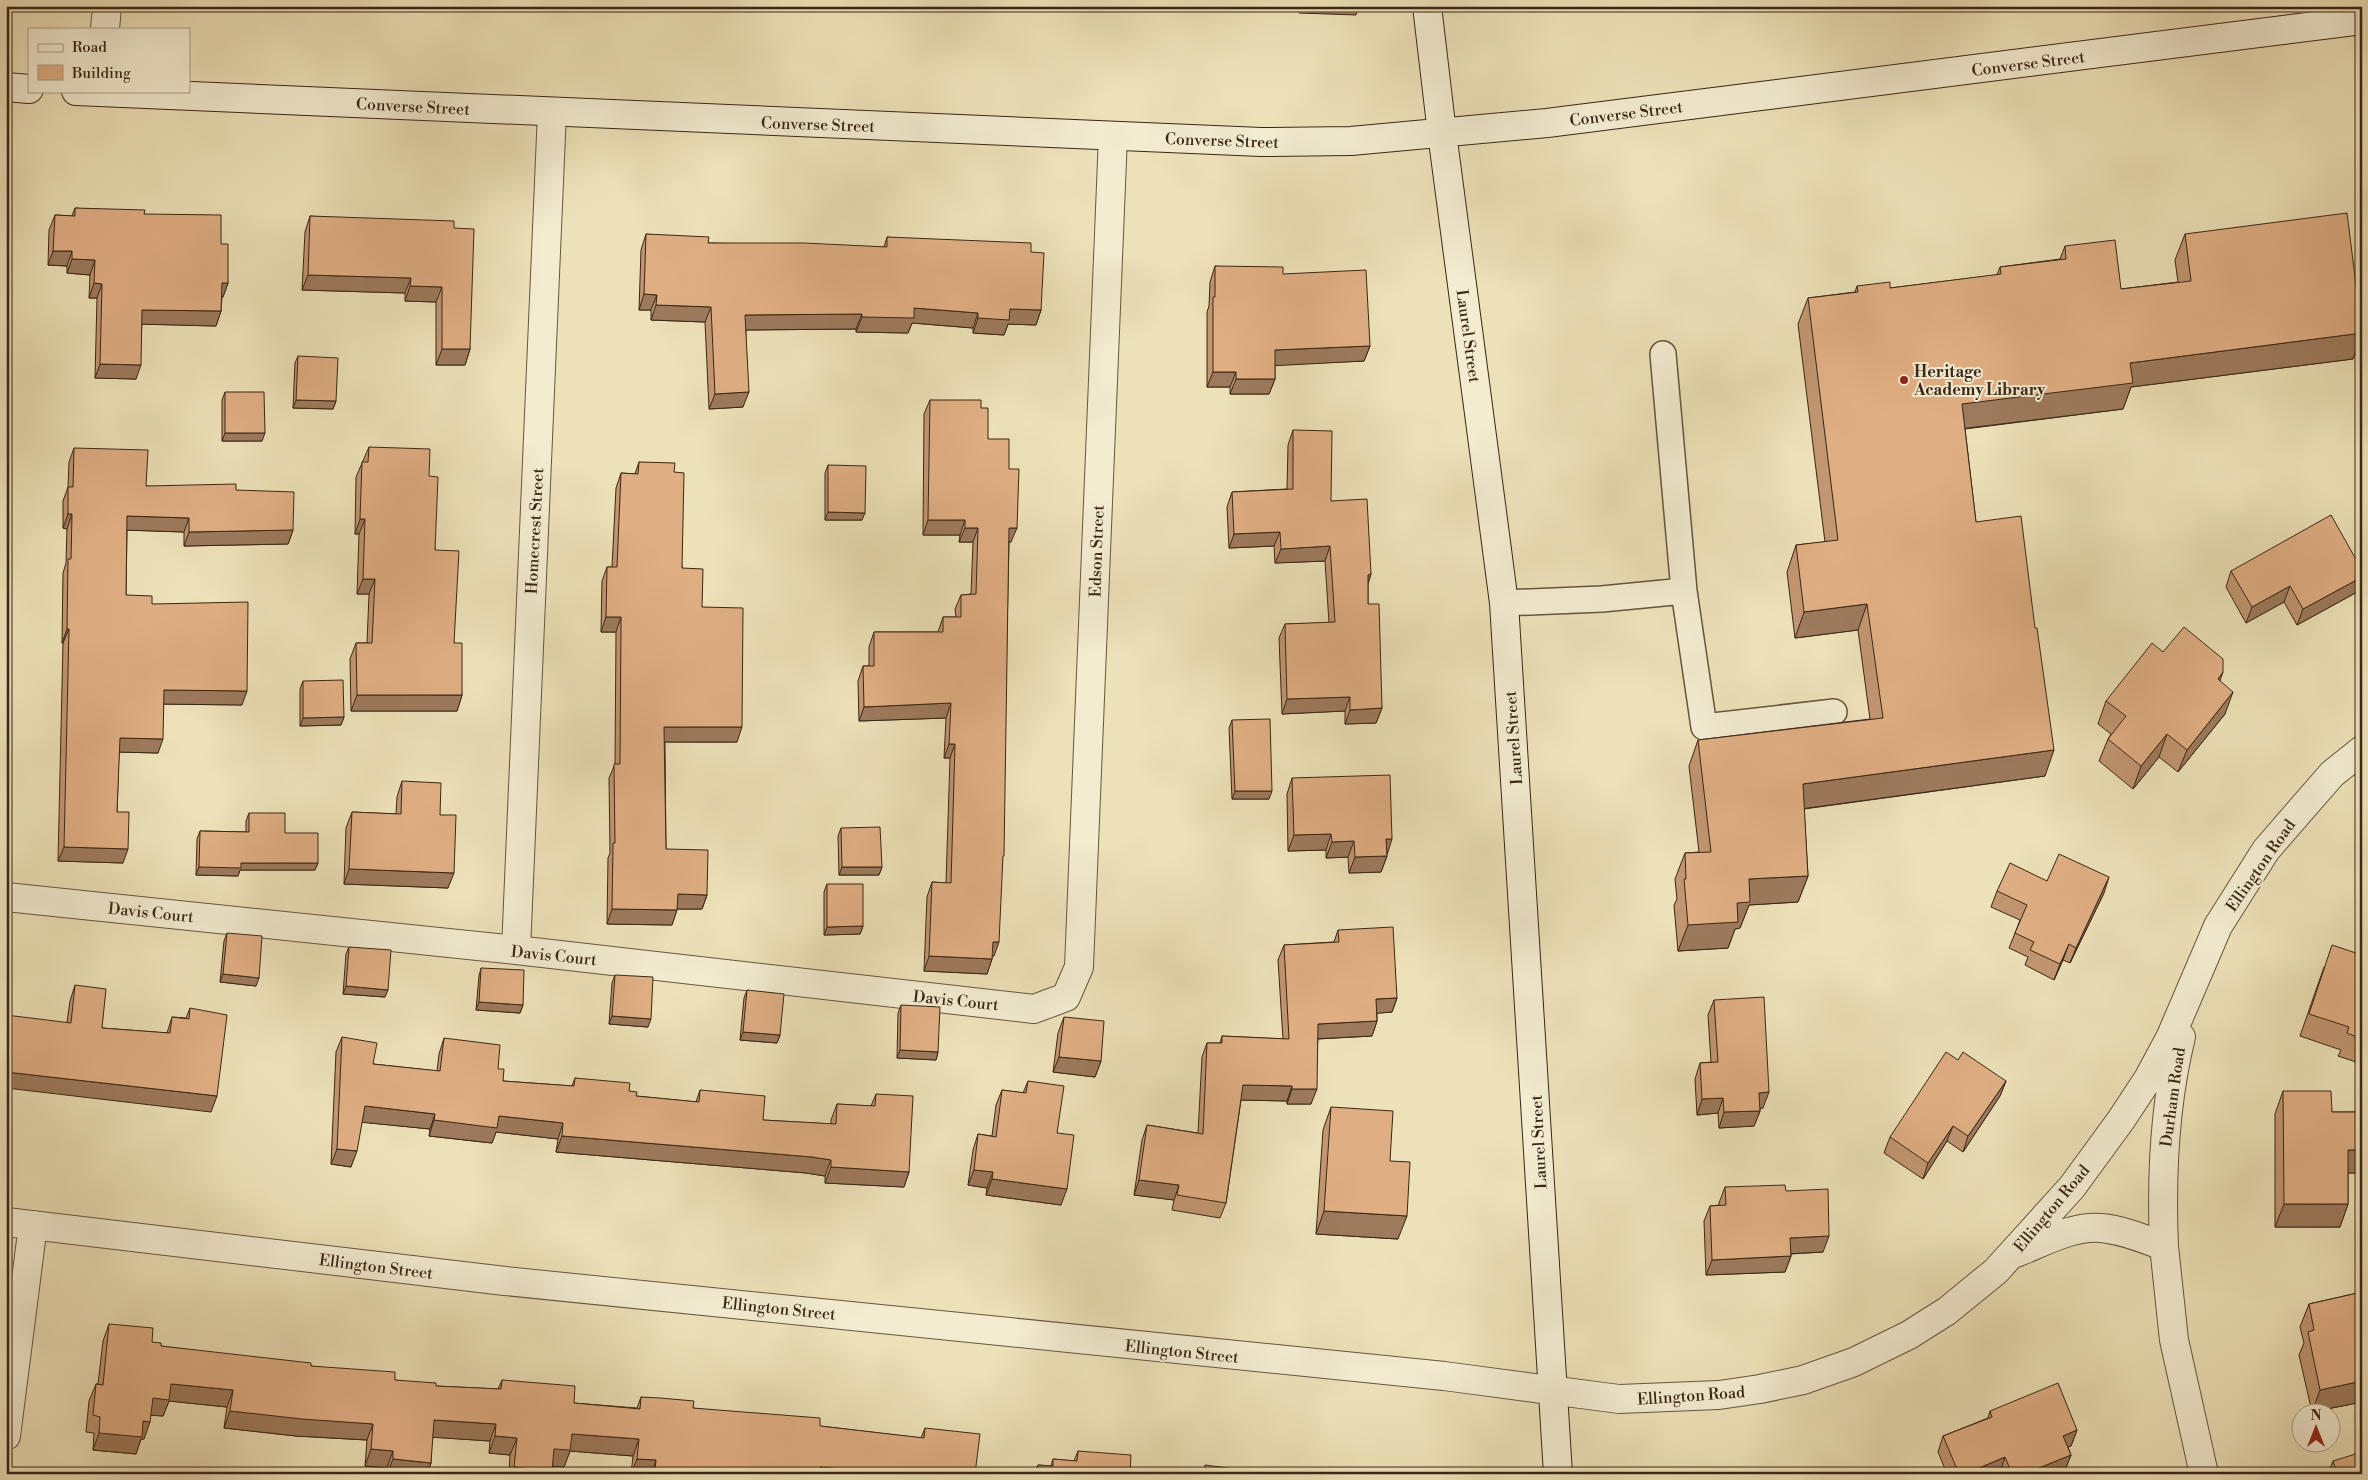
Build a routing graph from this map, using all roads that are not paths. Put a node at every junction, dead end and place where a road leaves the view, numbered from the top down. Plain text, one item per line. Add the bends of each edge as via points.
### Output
1 (107, 6) edge
2 (1427, 6) edge
3 (2362, 20) edge
4 (105, 28) edge
5 (6, 87) edge
6 (28, 89) edge
7 (93, 92) edge
8 (552, 112) junction
9 (1442, 133) junction
10 (1112, 136) junction
11 (1663, 354) dead end
12 (1684, 591) junction
13 (1504, 603) junction
14 (1834, 712) dead end
15 (2362, 750) edge
16 (6, 897) edge
17 (516, 950) junction
18 (1080, 967) joint
19 (2195, 979) junction
20 (6, 1222) edge
21 (33, 1225) junction
22 (2164, 1246) junction
23 (2011, 1255) junction
24 (1552, 1390) junction
25 (6, 1436) edge
26 (1558, 1474) edge
27 (2204, 1474) edge

1 - 4 street
2 - 9 street, Laurel Street
3 - 9 street, Converse Street via 1547,123
5 - 6 street
7 - 8 street, Converse Street
8 - 10 street, Converse Street
8 - 17 street, Homecrest Street
9 - 10 street, Converse Street via 1351,141 1261,142
9 - 13 street, Laurel Street
10 - 18 street, Edson Street
11 - 12 lane
12 - 13 lane via 1602,599
12 - 14 lane via 1704,726
13 - 24 street, Laurel Street
15 - 19 street, Ellington Road via 2332,774 2266,850 2218,926
16 - 17 street, Davis Court
17 - 18 street, Davis Court via 1034,1009 1066,997
19 - 22 street, Durham Road via 2167,1105 2163,1158
19 - 23 street, Ellington Road via 2171,1036 2121,1120 2072,1187
20 - 21 street, Ellington Street
21 - 24 street, Ellington Street via 505,1281 1444,1376
21 - 25 street
22 - 23 street via 2100,1227 2070,1232
22 - 27 street, Durham Road via 2174,1340
23 - 24 street, Ellington Road via 1947,1311 1909,1335 1854,1362 1803,1380 1719,1394 1643,1399
24 - 26 street, Laurel Street

